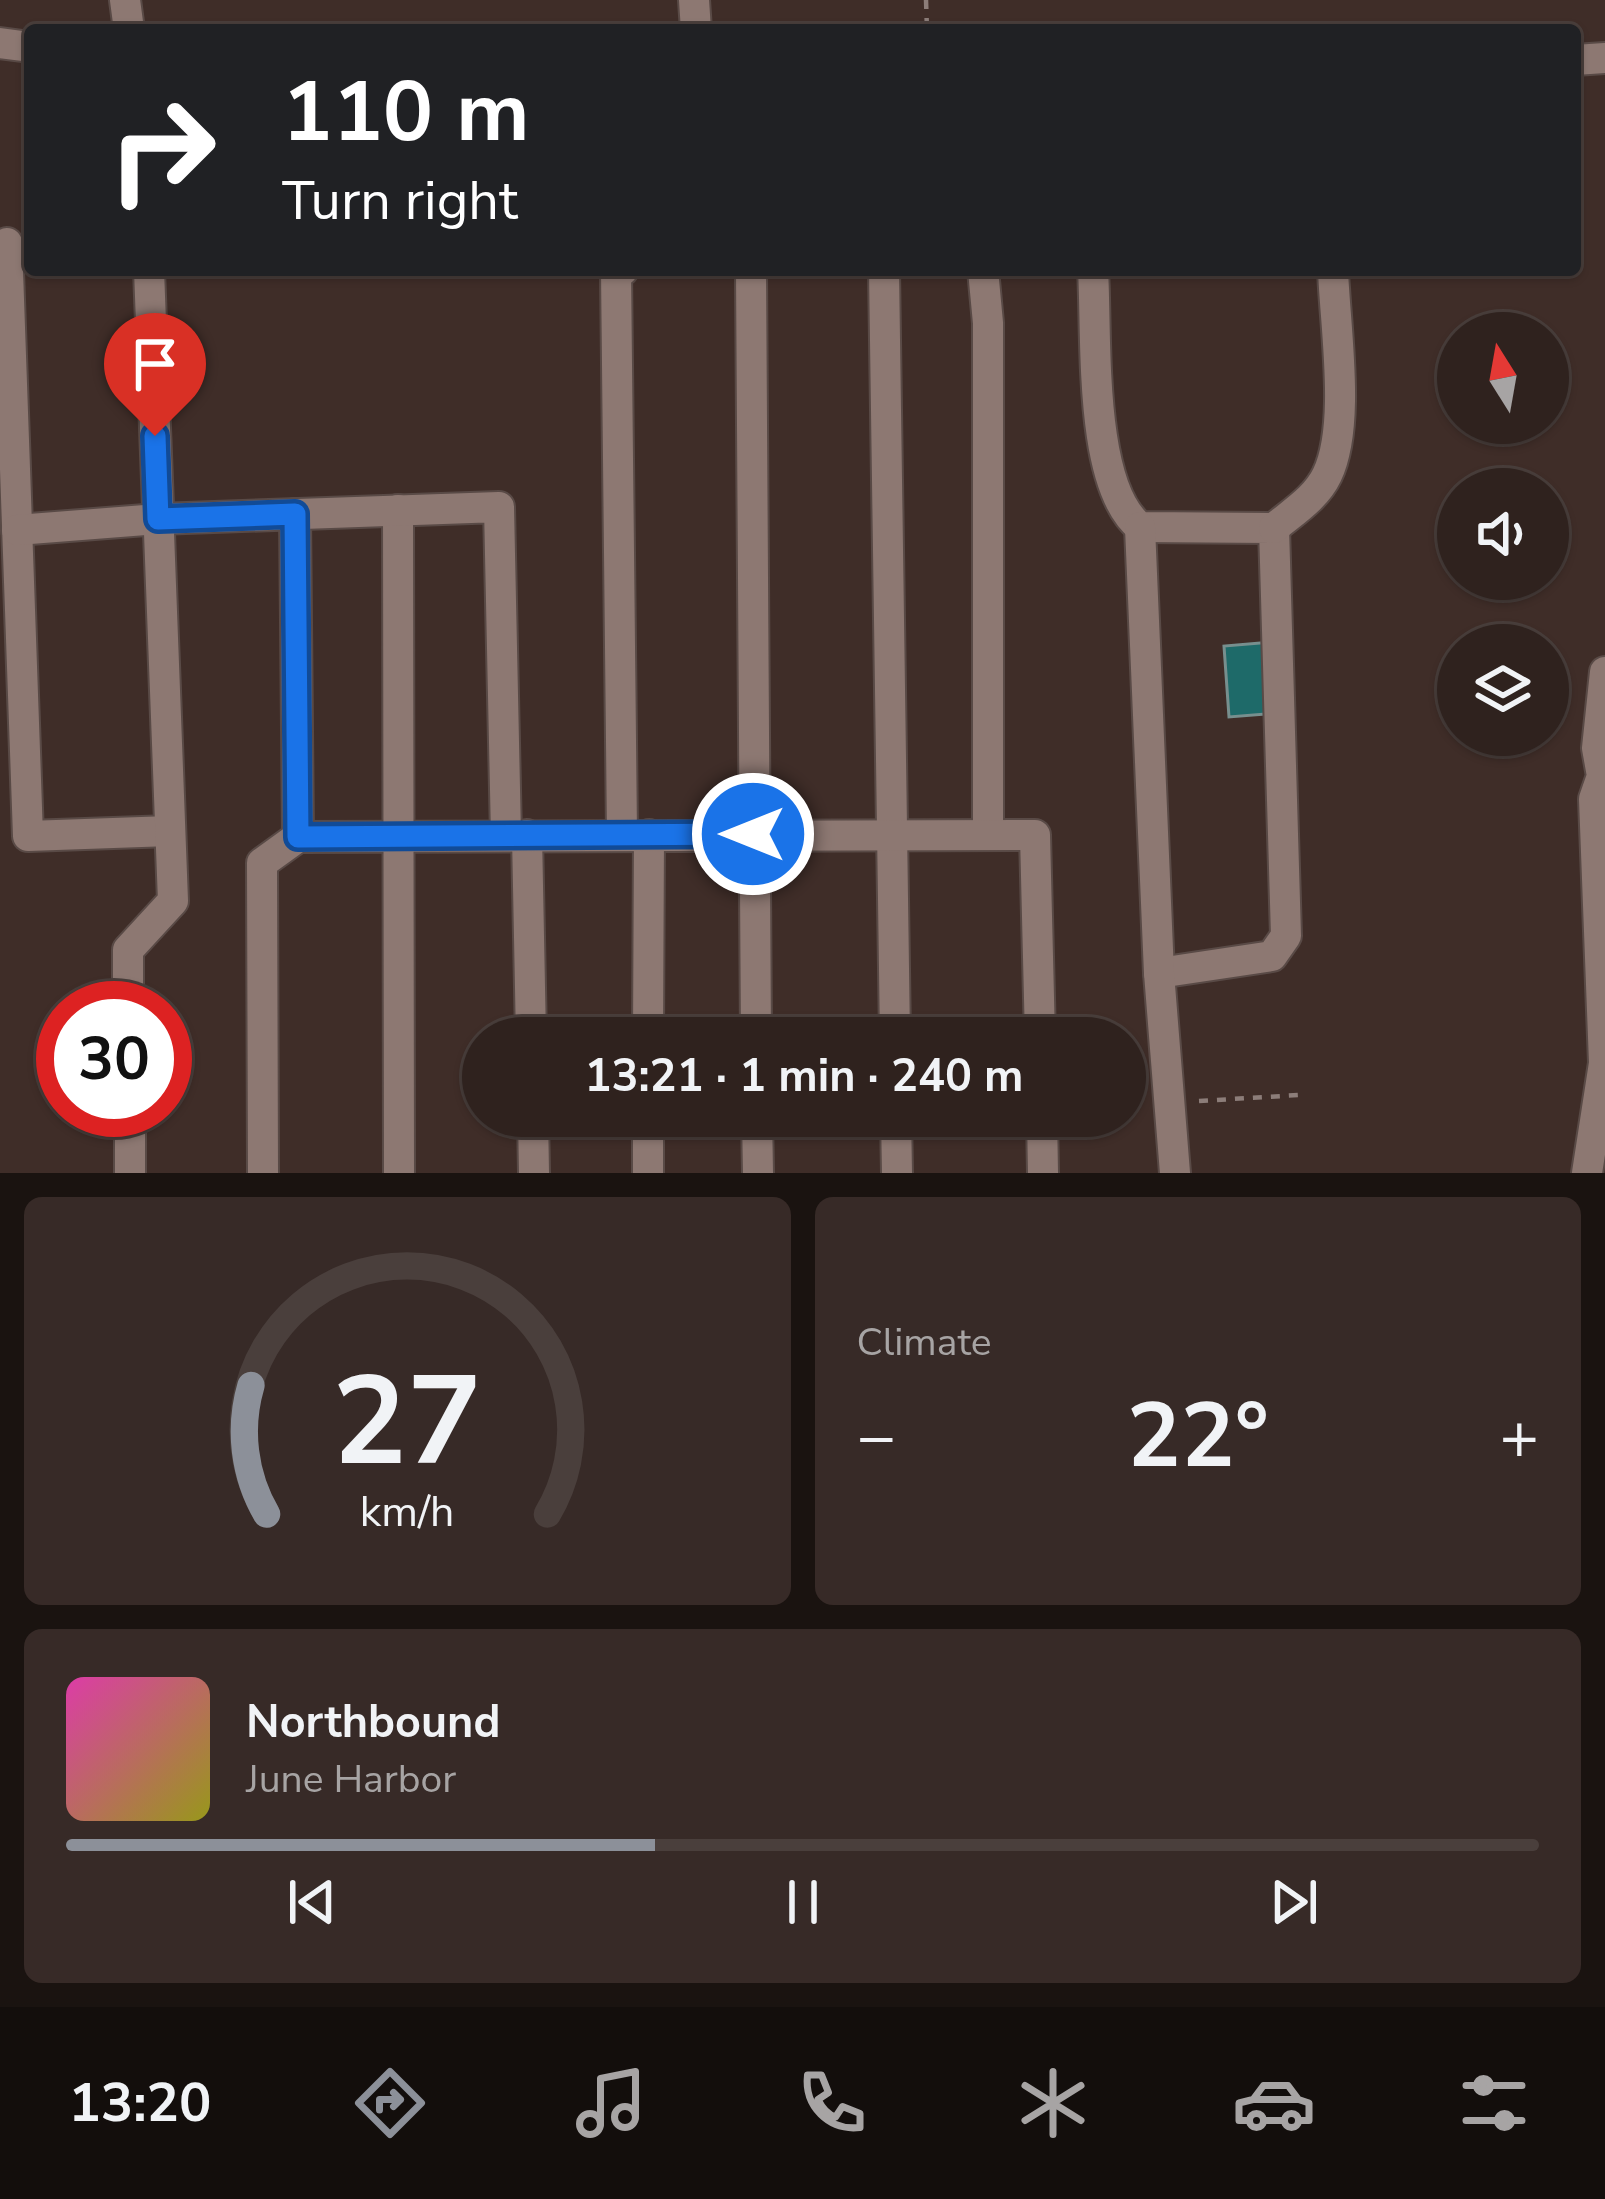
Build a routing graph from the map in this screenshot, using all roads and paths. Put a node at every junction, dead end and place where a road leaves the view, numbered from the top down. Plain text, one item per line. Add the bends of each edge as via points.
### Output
1 (7, 243) dead end
2 (149, 276) edge
3 (616, 276) edge
4 (752, 276) edge
5 (884, 276) edge
6 (983, 276) edge
7 (1093, 276) edge
8 (1333, 276) edge
9 (398, 511) junction
10 (295, 514) junction
11 (158, 519) junction
12 (1140, 527) junction
13 (1274, 528) junction
14 (17, 530) junction
15 (1605, 672) edge
16 (170, 831) junction
17 (891, 832) junction
18 (753, 834) junction
19 (635, 835) junction
20 (988, 835) junction
21 (397, 836) junction
22 (517, 836) junction
23 (298, 837) junction
24 (14, 838) edge
25 (1159, 973) junction
26 (128, 981) edge
27 (530, 1017) edge
28 (647, 1017) edge
29 (756, 1017) edge
30 (895, 1017) edge
31 (1039, 1017) edge
32 (1300, 1095) dead end
33 (1169, 1103) junction
34 (130, 1137) edge
35 (533, 1137) edge
36 (648, 1137) edge
37 (757, 1137) edge
38 (897, 1137) edge
39 (1042, 1137) edge
40 (130, 1173) edge
41 (263, 1173) edge
42 (399, 1173) edge
43 (534, 1173) edge
44 (648, 1173) edge
45 (758, 1173) edge
46 (898, 1173) edge
47 (1043, 1173) edge
48 (1174, 1173) edge
49 (1587, 1173) edge

1 - 14 street
2 - 11 street
3 - 19 street
4 - 18 street
5 - 17 street
6 - 20 street
7 - 12 street via 1103,450 1123,514
8 - 13 street via 1339,444 1311,498
9 - 10 street
9 - 21 street
9 - 22 street via 499,507
10 - 11 street
10 - 23 street
11 - 14 street
11 - 16 street
12 - 13 street
12 - 25 street
13 - 25 street via 1286,936 1272,956
14 - 24 street
15 - 49 street via 1594,799 1604,1063
16 - 24 street
16 - 26 street via 173,901 128,950
17 - 18 street
17 - 20 street
17 - 30 street
18 - 19 street
18 - 29 street
19 - 22 street
19 - 28 street
20 - 31 street via 1035,835
21 - 22 street
21 - 23 street
21 - 42 street
22 - 27 street
23 - 41 street via 262,863
25 - 33 street
32 - 33 path
33 - 48 street
34 - 40 street
35 - 43 street
36 - 44 street
37 - 45 street
38 - 46 street
39 - 47 street

